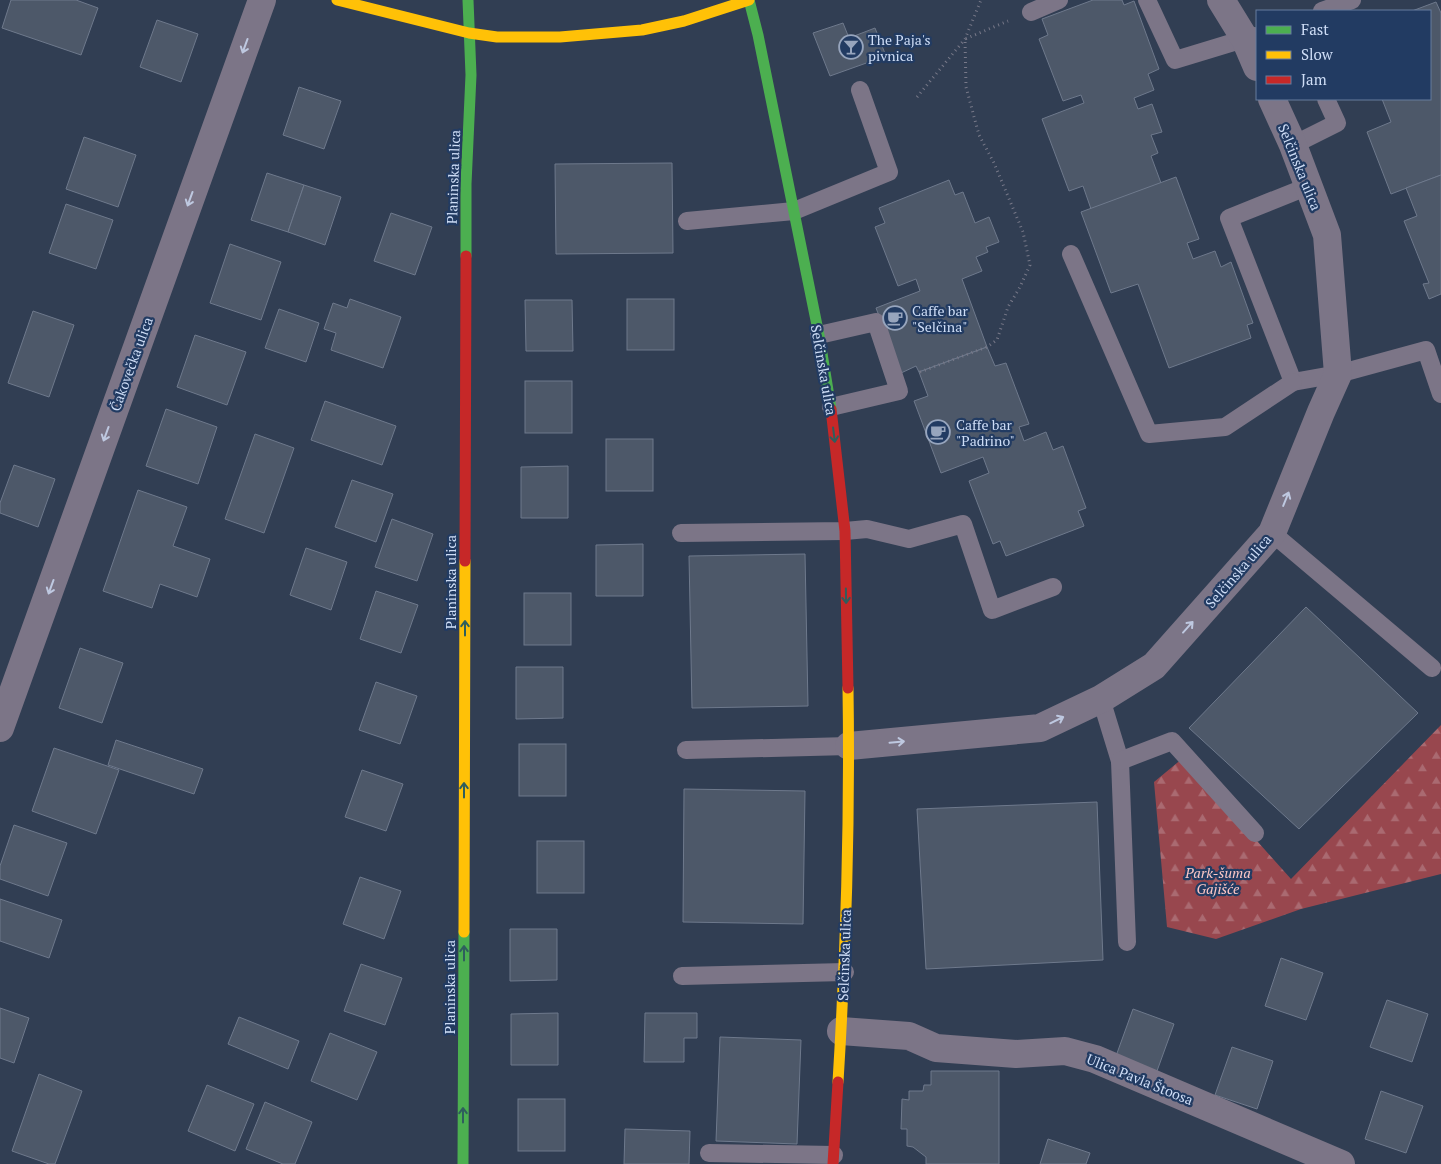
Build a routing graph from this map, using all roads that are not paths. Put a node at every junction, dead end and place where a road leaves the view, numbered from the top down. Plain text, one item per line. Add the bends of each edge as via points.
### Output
1 (262, 0) edge
2 (337, 0) edge
3 (468, 0) edge
4 (749, 0) edge
5 (1060, 0) edge
6 (1146, 0) edge
7 (1221, 0) edge
8 (1352, 0) edge
9 (1325, 10) edge
10 (1031, 12) road end
11 (469, 33) junction
12 (1251, 37) edge
13 (1256, 61) edge
14 (860, 90) dead end
15 (1272, 100) edge
16 (1326, 100) edge
17 (1292, 145) junction
18 (1309, 186) junction
19 (794, 211) junction
20 (687, 221) dead end
21 (1072, 254) dead end
22 (818, 335) junction
23 (1338, 374) junction
24 (1293, 382) junction
25 (1441, 394) edge
26 (831, 407) junction
27 (845, 531) junction
28 (681, 533) dead end
29 (1272, 533) junction
30 (1052, 587) dead end
31 (1432, 668) dead end
32 (1101, 699) junction
33 (0, 728) edge
34 (849, 746) junction
35 (686, 750) dead end
36 (1120, 761) junction
37 (1255, 833) dead end
38 (1128, 942) dead end
39 (845, 972) junction
40 (682, 976) dead end
41 (841, 1032) junction
42 (709, 1153) dead end
43 (834, 1160) edge
44 (463, 1164) edge
45 (1341, 1164) edge

1 -> 33 street, Čakovečka ulica
2 - 11 street
3 - 11 street, Planinska ulica
4 - 11 street via 684,21 642,30 560,37
4 - 19 street, Selčinska ulica
5 - 10 lane
6 - 12 lane via 1175,60
7 - 12 street
8 - 9 lane
44 -> 11 street, Planinska ulica
12 - 13 street
14 - 19 lane via 889,172
15 - 17 street, Selčinska ulica
16 - 17 lane via 1337,124
17 - 18 street, Selčinska ulica
18 - 23 street, Selčinska ulica via 1327,235
18 - 24 lane via 1229,218
19 - 20 lane
19 - 22 street, Selčinska ulica
21 - 24 lane via 1149,434 1225,427
22 - 26 street, Selčinska ulica
22 - 26 lane via 876,322 899,391
23 - 24 lane
23 - 25 lane via 1426,350
29 -> 23 street, Selčinska ulica
26 -> 27 street, Selčinska ulica
27 - 28 lane
27 - 30 lane via 867,529 909,539 963,524 992,610
27 -> 34 street, Selčinska ulica
29 - 31 lane
32 -> 29 street, Selčinska ulica via 1154,666
34 -> 32 street, Selčinska ulica via 1040,728
32 - 36 lane
34 - 35 lane
34 - 39 street, Selčinska ulica
36 - 37 lane via 1172,741
36 - 38 lane
39 - 40 lane
39 - 41 street, Selčinska ulica
41 - 43 street, Selčinska ulica
41 - 45 street, Ulica Pavla Štoosa via 908,1036 936,1048 1016,1054 1065,1051 1096,1059
42 - 43 lane

